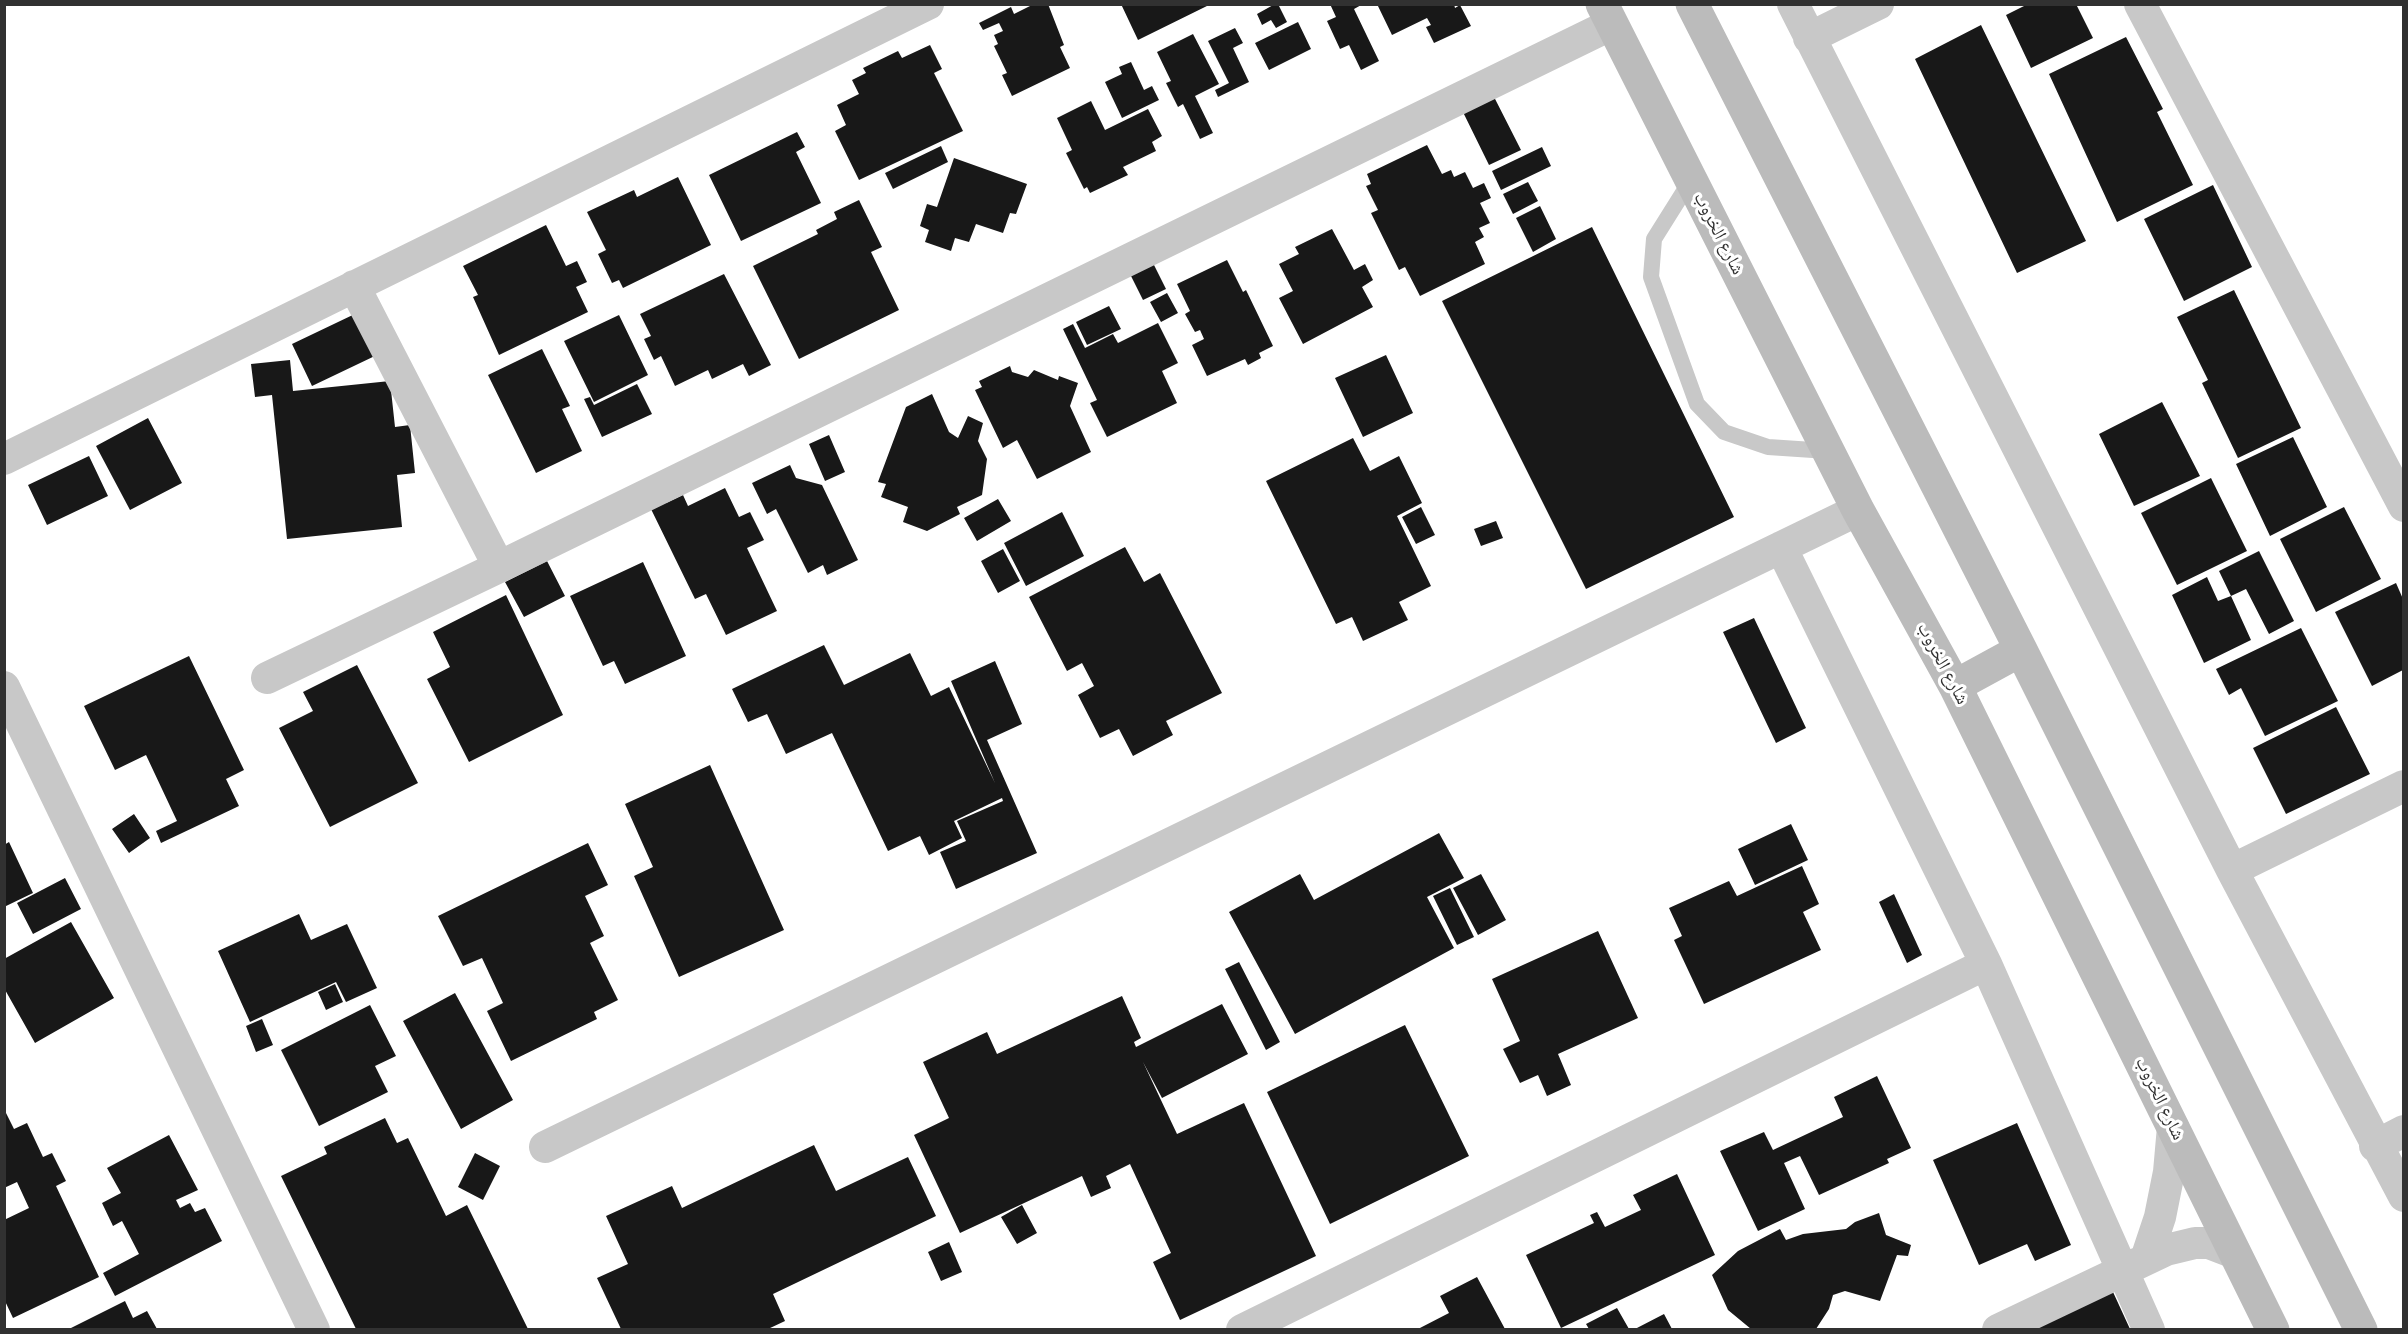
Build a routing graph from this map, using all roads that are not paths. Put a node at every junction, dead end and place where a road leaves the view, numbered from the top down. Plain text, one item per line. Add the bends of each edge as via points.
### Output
1 (928, 4) edge
2 (1692, 4) edge
3 (1793, 4) edge
4 (1878, 4) edge
5 (2140, 4) edge
6 (1607, 14) edge
7 (1809, 38) junction
8 (1691, 180) junction
9 (354, 286) junction
10 (1828, 451) junction
11 (2392, 453) edge
12 (4, 459) edge
13 (2403, 506) edge
14 (1858, 510) junction
15 (1780, 547) junction
16 (499, 567) junction
17 (2021, 650) junction
18 (267, 678) dead end
19 (1955, 686) junction
20 (4, 687) edge
21 (2403, 786) edge
22 (2232, 870) junction
23 (1986, 964) junction
24 (2173, 1127) junction
25 (2403, 1131) edge
26 (545, 1146) dead end
27 (2375, 1146) junction
28 (2403, 1196) edge
29 (2235, 1253) junction
30 (2135, 1264) junction
31 (315, 1329) edge
32 (1242, 1329) edge
33 (1998, 1329) edge
34 (2149, 1329) edge
35 (2273, 1329) edge
36 (2361, 1329) edge

1 - 9 street
2 - 17 main road
3 - 7 street
4 - 7 street
5 - 11 street
6 - 8 main road, شارع الخروب
6 - 16 street
7 - 22 street
8 - 10 main road, شارع الخروب
8 - 10 lane via 1654,238 1651,277 1697,404 1725,432 1768,447
9 - 12 street
9 - 16 street
10 - 14 main road, شارع الخروب
11 - 13 street
14 - 15 street
14 - 19 main road, شارع الخروب
15 - 23 street
15 - 26 street
16 - 18 street
17 - 19 main road
17 - 36 main road
19 - 24 main road, شارع الخروب
20 - 31 street
21 - 22 street
22 - 27 street
23 - 30 street
23 - 32 street
24 - 29 main road, شارع الخروب
24 - 30 street via 2162,1206
25 - 27 street
27 - 28 street
29 - 30 street via 2209,1243 2195,1243
29 - 35 main road, شارع الخروب
30 - 33 street
30 - 34 street

